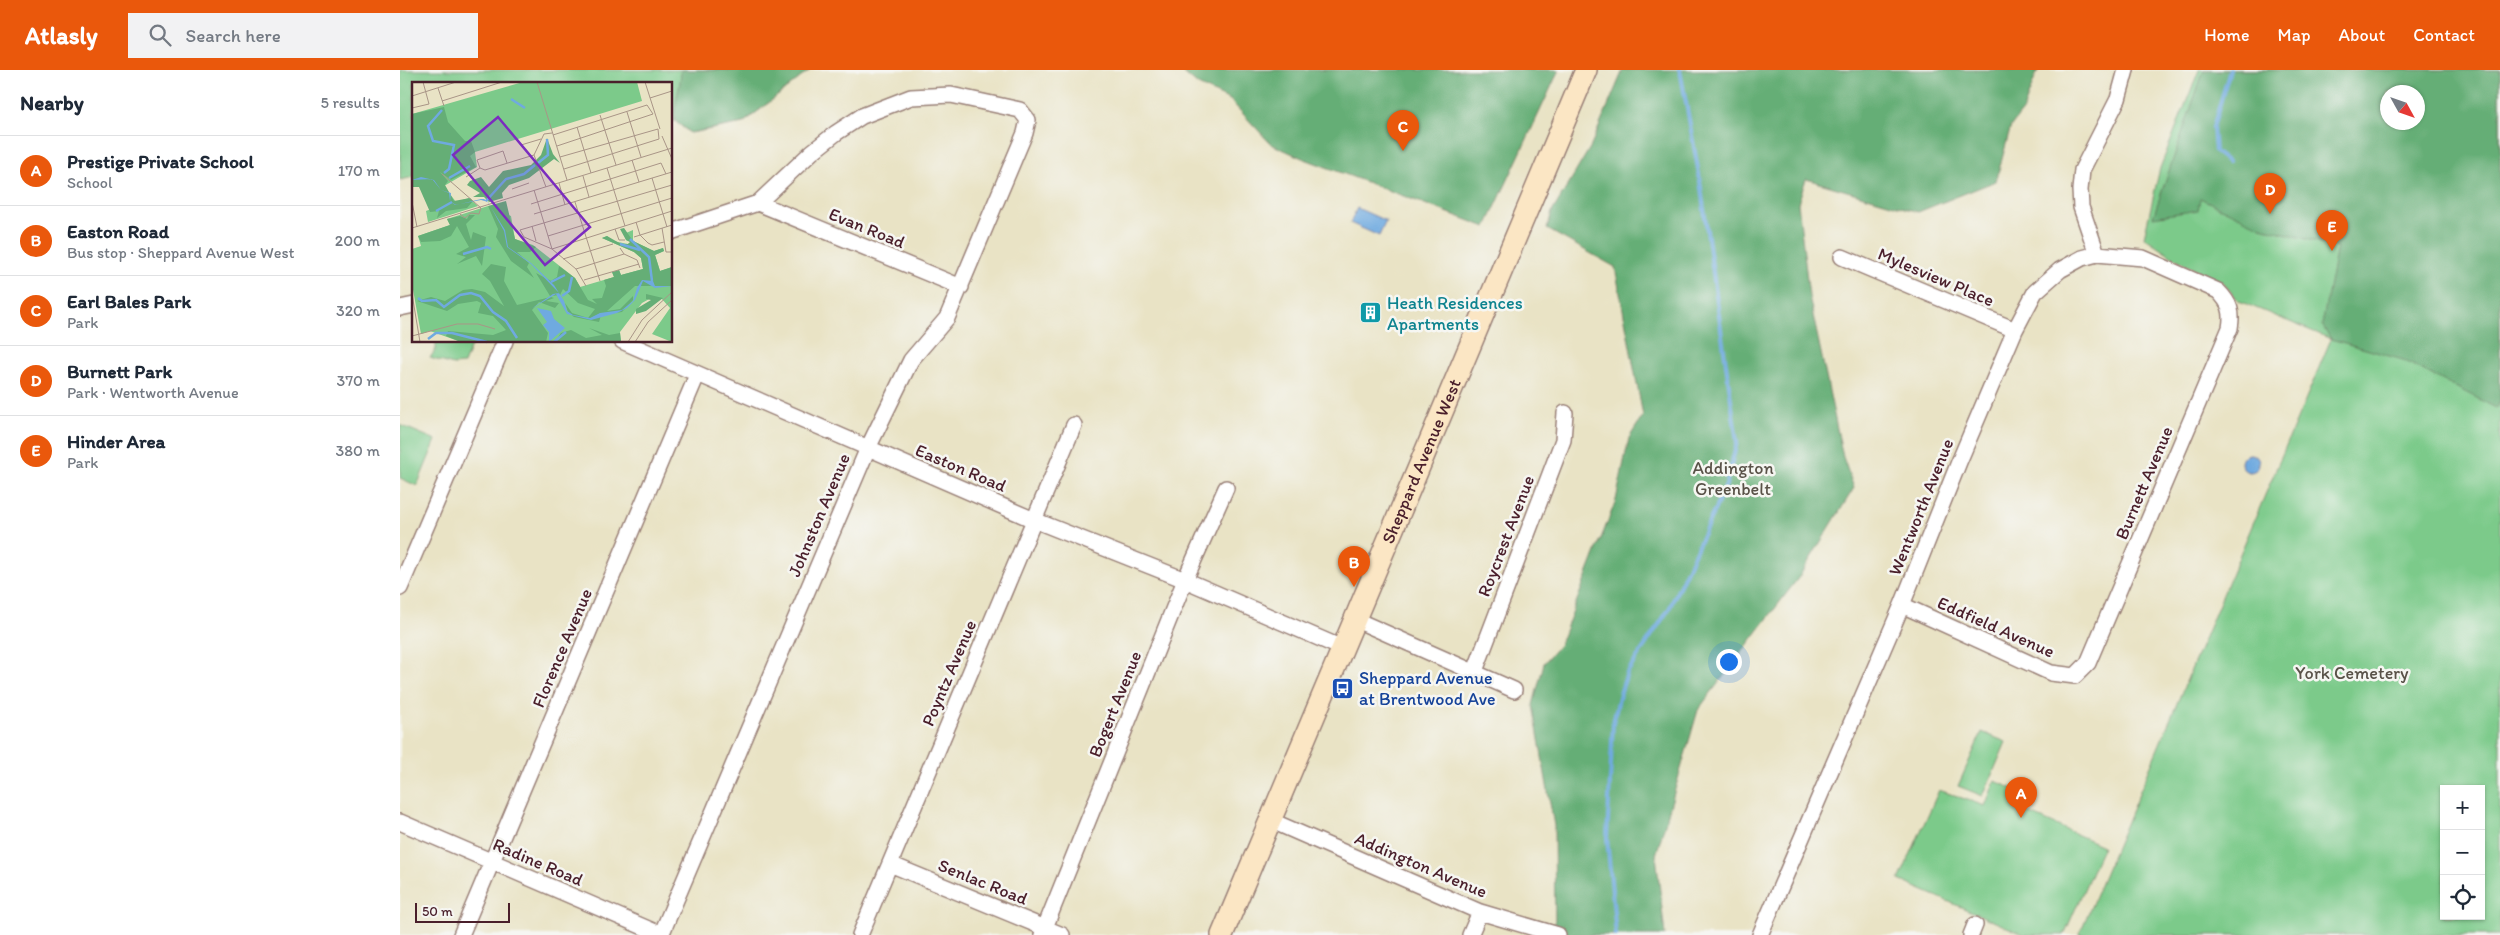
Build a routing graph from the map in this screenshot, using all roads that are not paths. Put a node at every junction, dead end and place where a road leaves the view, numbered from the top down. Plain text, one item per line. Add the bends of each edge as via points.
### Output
1 (1586, 70) edge
2 (2126, 70) edge
3 (758, 203) junction
4 (672, 232) edge
5 (2096, 254) junction
6 (1842, 257) dead end
7 (960, 287) junction
8 (2227, 300) joint
9 (2015, 330) junction
10 (505, 342) edge
11 (624, 342) edge
12 (697, 375) junction
13 (1565, 413) dead end
14 (1074, 425) dead end
15 (868, 448) junction
16 (1226, 488) dead end
17 (1034, 520) junction
18 (1185, 580) junction
19 (400, 588) edge
20 (1902, 605) junction
21 (1354, 619) junction
22 (1342, 648) junction
23 (1475, 671) junction
24 (2075, 676) joint
25 (1514, 690) dead end
26 (1272, 821) junction
27 (400, 822) edge
28 (492, 862) junction
29 (890, 864) junction
30 (1480, 912) junction
31 (1044, 932) edge
32 (461, 935) edge
33 (662, 935) edge
34 (860, 935) edge
35 (1062, 935) edge
36 (1222, 935) edge
37 (1470, 935) edge
38 (1558, 935) edge
39 (1760, 935) edge

1 - 21 main road, Sheppard Avenue West
2 - 5 street via 2118,99 2082,170 2081,207
3 - 4 street
3 - 7 street, Evan Road
3 - 7 street, Johnston Avenue via 836,133 862,116 911,97 952,96 1020,110 1028,120 1025,133
5 - 8 street, Wentworth Avenue via 2142,258 2218,291
5 - 9 street, Wentworth Avenue via 2060,270 2035,292
6 - 9 street, Mylesview Place
7 - 15 street, Johnston Avenue via 947,318 912,360
8 - 24 street, Burnett Avenue via 2232,314 2230,328 2088,663
9 - 20 street, Wentworth Avenue
10 - 19 street
11 - 12 street, Easton Road
12 - 15 street, Easton Road
12 - 28 street, Florence Avenue
13 - 23 street, Roycrest Avenue via 1563,440
14 - 17 street, Poyntz Avenue
15 - 17 street, Easton Road
15 - 33 street, Johnston Avenue
16 - 18 street, Bogert Avenue
17 - 18 street, Easton Road
17 - 29 street, Poyntz Avenue
18 - 22 street, Easton Road
18 - 31 street, Bogert Avenue
20 - 24 street, Eddfield Avenue via 2051,673
20 - 39 street, Wentworth Avenue
21 - 22 main road, Sheppard Avenue West
21 - 23 street
22 - 26 main road, Sheppard Avenue West
23 - 25 street
26 - 30 street, Addington Avenue
26 - 36 main road, Sheppard Avenue West
27 - 28 street, Radine Road
28 - 32 street, Florence Avenue
28 - 33 street, Radine Road
29 - 31 street, Senlac Road
29 - 34 street, Poyntz Avenue
30 - 37 street
30 - 38 street, Addington Avenue
31 - 35 street, Senlac Road

